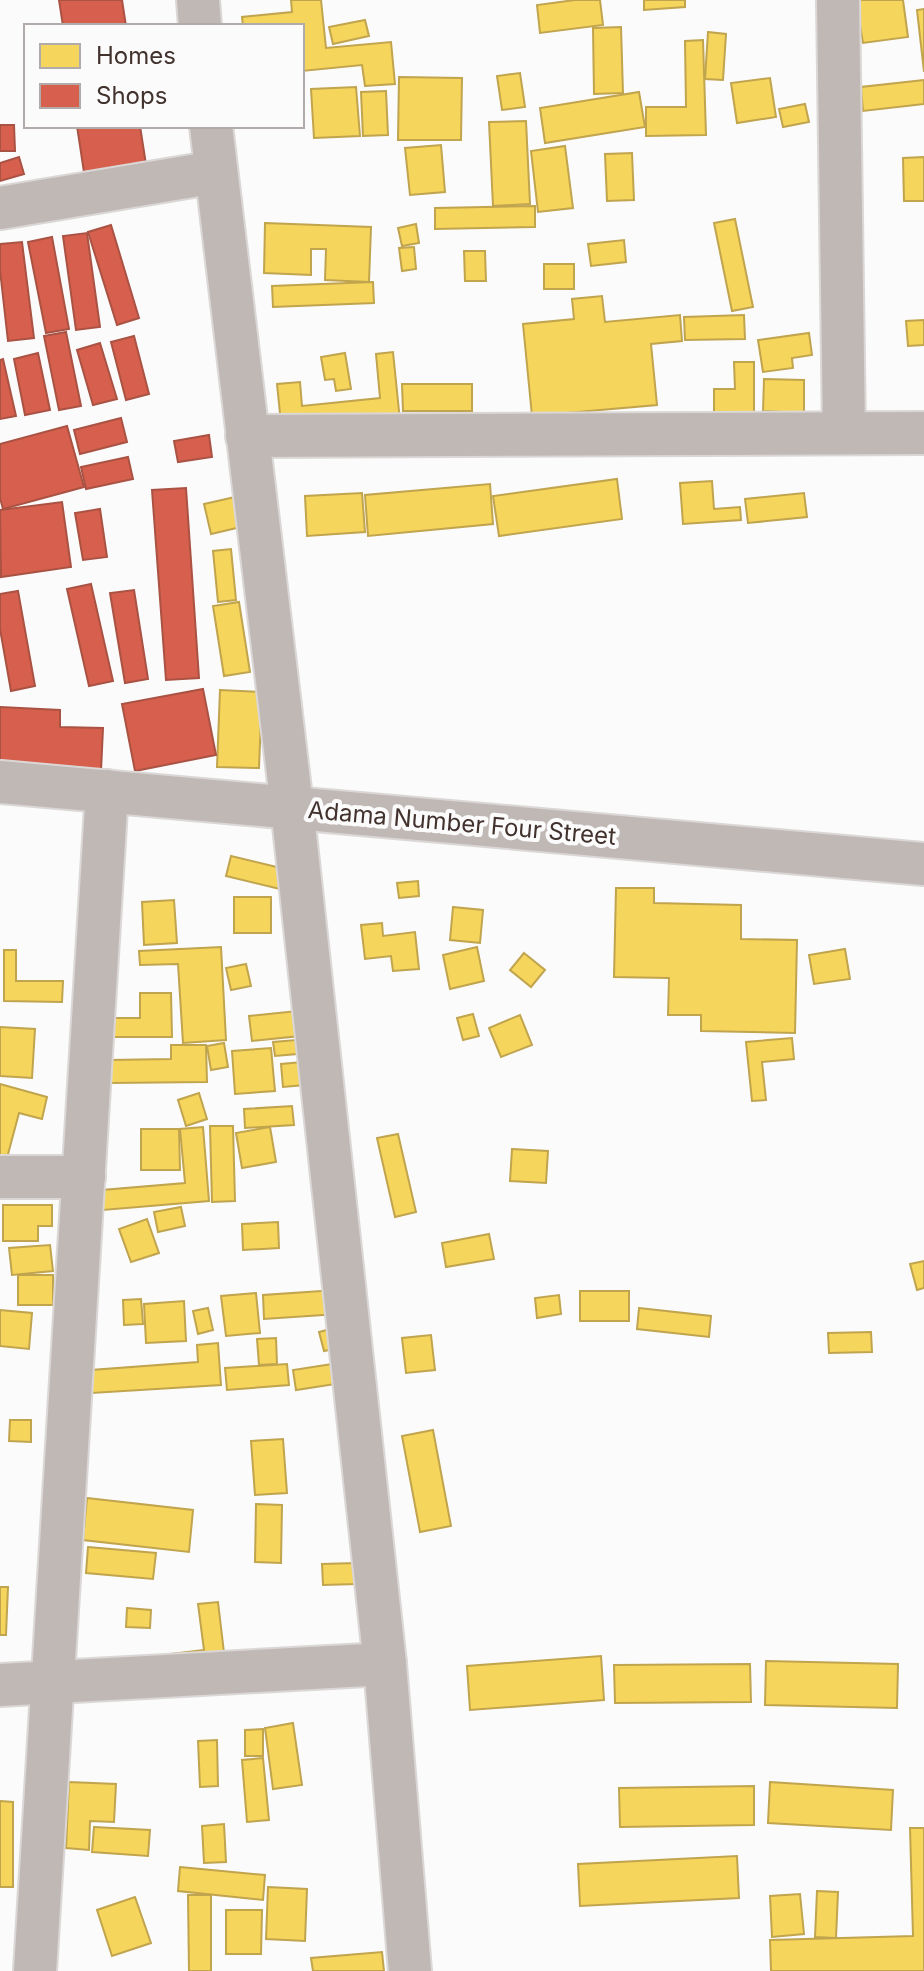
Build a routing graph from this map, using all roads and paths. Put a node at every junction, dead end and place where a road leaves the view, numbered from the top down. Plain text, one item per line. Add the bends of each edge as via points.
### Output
1 (198, 0) edge
2 (838, 0) edge
3 (200, 24) edge
4 (211, 128) edge
5 (216, 172) junction
6 (0, 208) edge
7 (844, 433) junction
8 (924, 433) edge
9 (247, 436) junction
10 (0, 782) edge
11 (107, 791) junction
12 (292, 807) junction
13 (924, 864) edge
14 (0, 1177) edge
15 (84, 1177) junction
16 (385, 1664) junction
17 (53, 1682) junction
18 (0, 1685) edge
19 (35, 1971) edge
20 (410, 1971) edge

1 - 3 street
2 - 7 street
4 - 5 street
5 - 6 street
5 - 9 street
7 - 8 street
7 - 9 street
9 - 12 street
10 - 11 street, Adama Number Four Street
11 - 12 street, Adama Number Four Street
11 - 15 street
12 - 13 street, Adama Number Four Street
12 - 16 street
14 - 15 street
15 - 17 street
16 - 17 street
16 - 20 street
17 - 18 street
17 - 19 street

